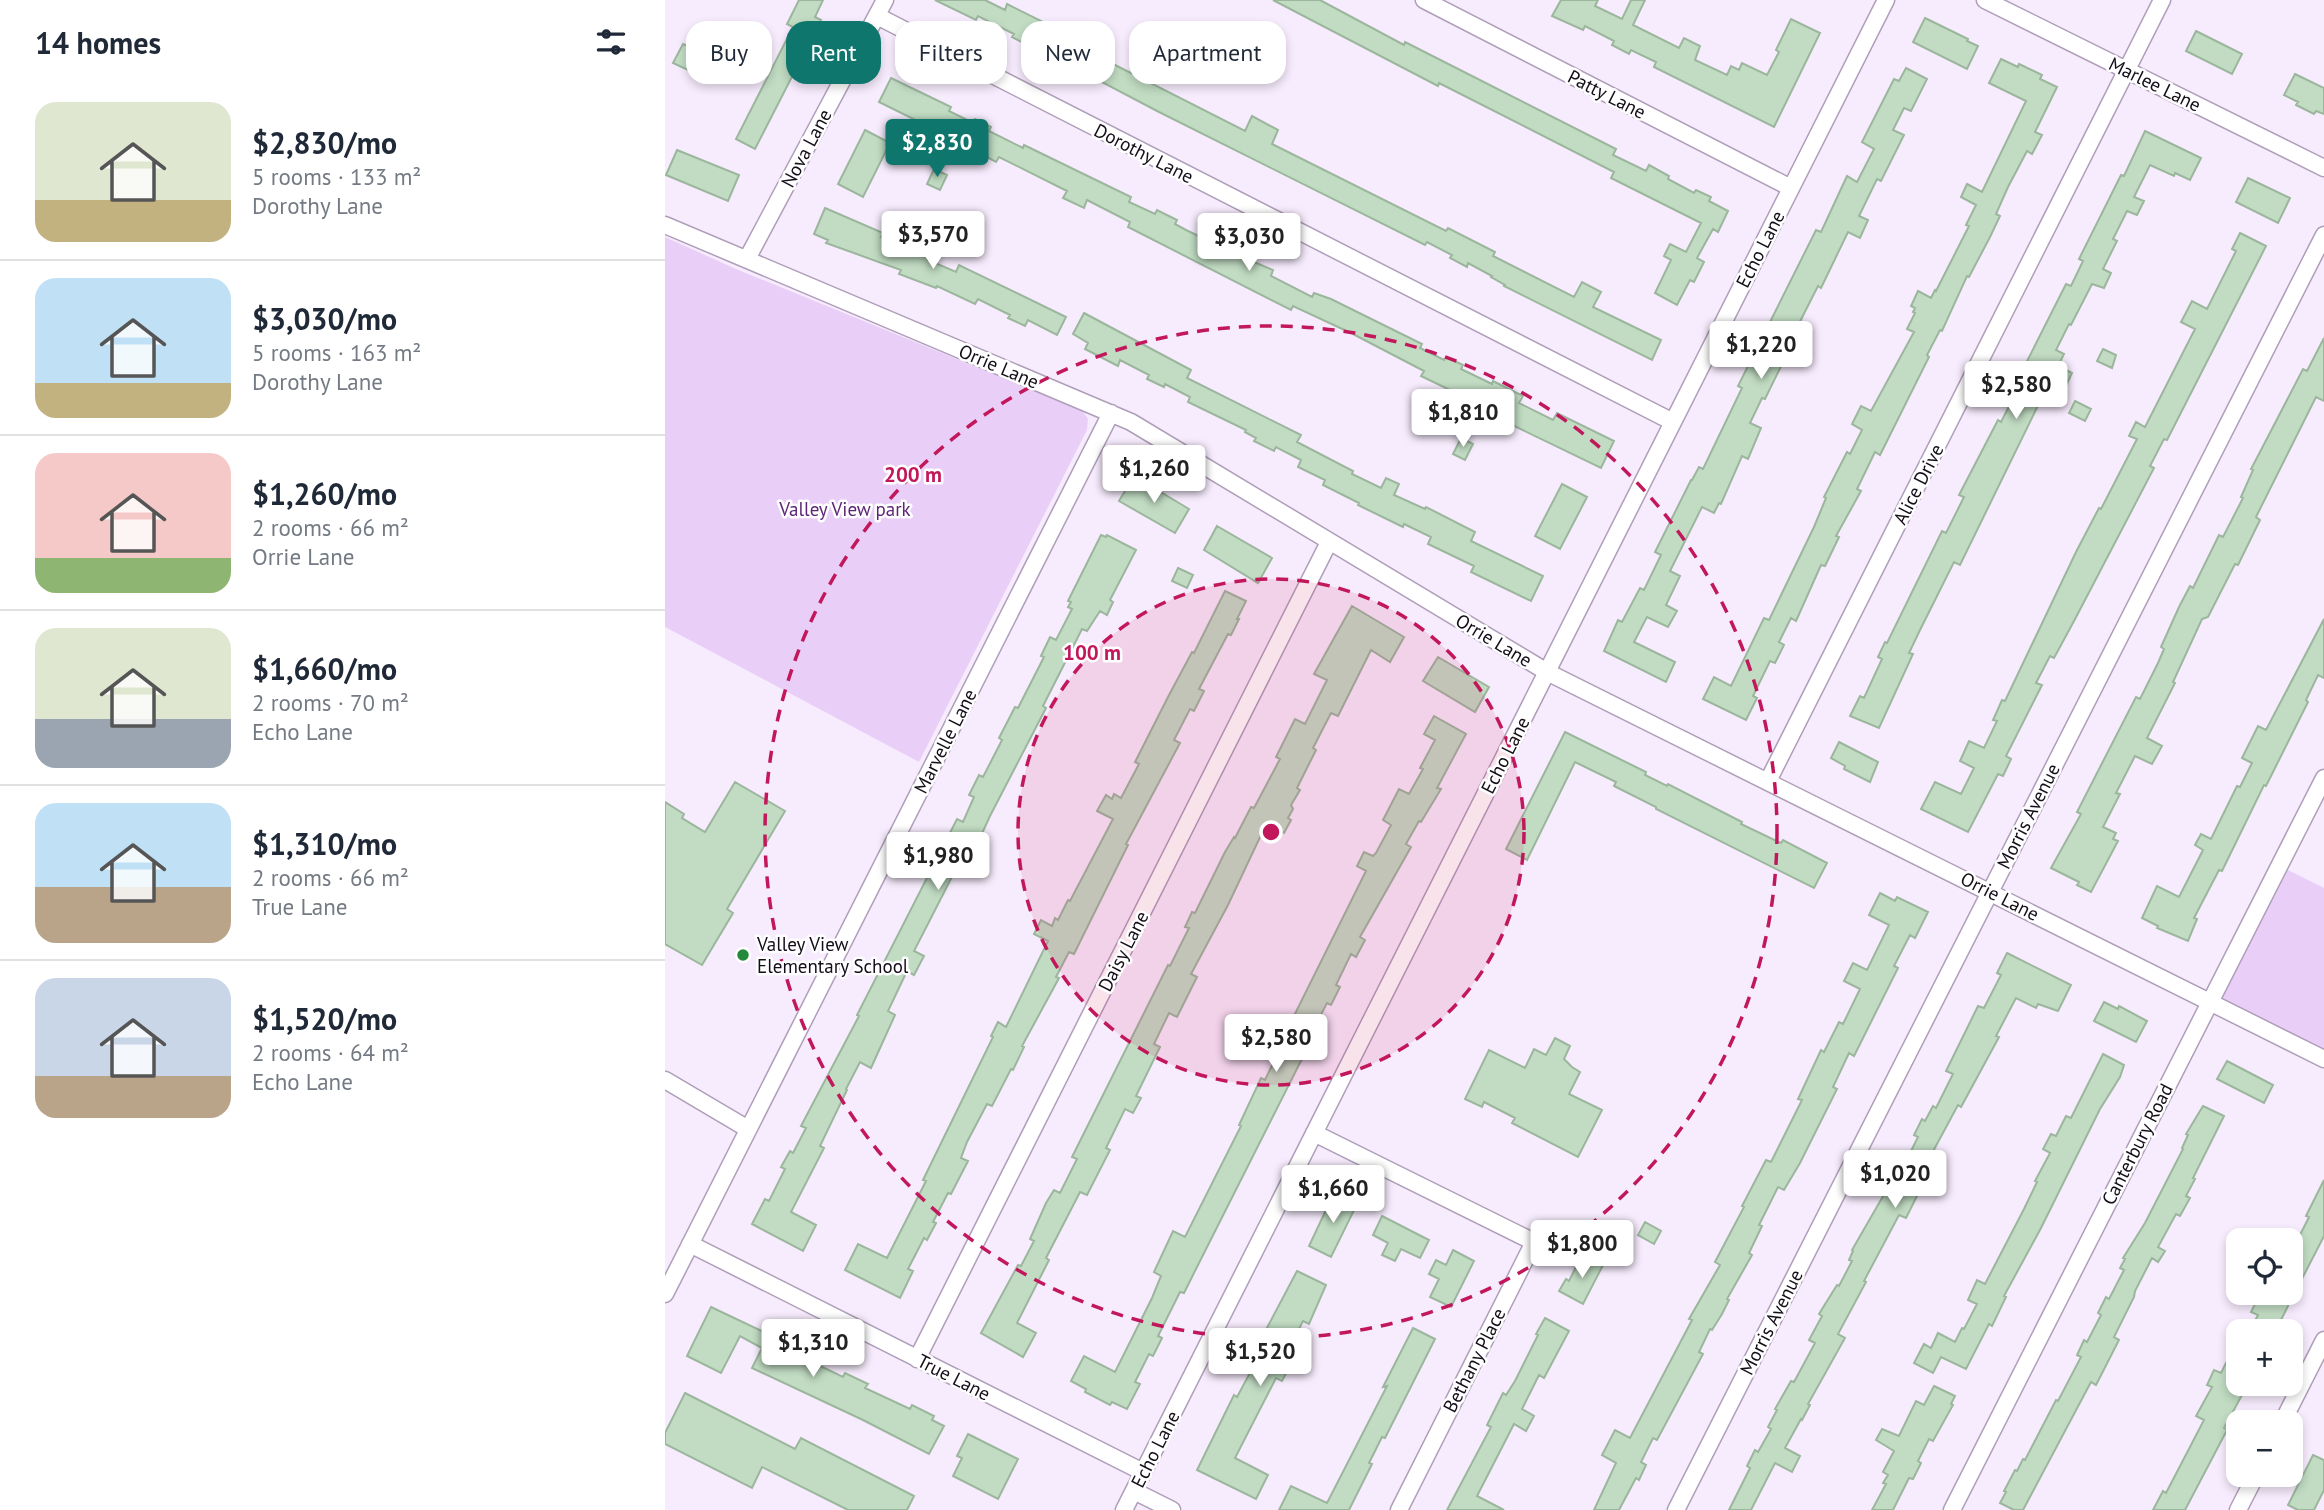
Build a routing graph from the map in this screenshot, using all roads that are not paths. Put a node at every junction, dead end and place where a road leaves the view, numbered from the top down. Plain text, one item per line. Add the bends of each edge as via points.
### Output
1 (885, 0) edge
2 (1424, 0) edge
3 (1886, 0) edge
4 (1985, 0) edge
5 (2162, 0) edge
6 (877, 16) junction
7 (2127, 70) junction
8 (2324, 168) edge
9 (1791, 188) junction
10 (665, 225) edge
11 (2324, 236) edge
12 (747, 260) junction
13 (1111, 413) junction
14 (1673, 422) junction
15 (1329, 542) junction
16 (1547, 671) junction
17 (2324, 778) edge
18 (1768, 781) junction
19 (1990, 891) junction
20 (2209, 1002) junction
21 (2324, 1059) edge
22 (665, 1080) edge
23 (748, 1129) junction
24 (1314, 1133) junction
25 (690, 1244) junction
26 (665, 1294) edge
27 (2324, 1340) edge
28 (917, 1359) junction
29 (2289, 1410) edge
30 (1143, 1472) junction
31 (2250, 1487) edge
32 (1134, 1491) junction
33 (1124, 1510) edge
34 (1172, 1510) edge
35 (1399, 1510) edge
36 (1676, 1510) edge
37 (1951, 1510) edge
38 (2238, 1510) edge

1 - 6 street, Nova Lane
2 - 9 street, Patty Lane
3 - 9 street, Echo Lane
4 - 7 street, Marlee Lane
5 - 7 street, Alice Drive
6 - 12 street, Nova Lane
6 - 14 street, Dorothy Lane
7 - 8 street, Marlee Lane
7 - 18 street, Alice Drive
9 - 14 street, Echo Lane
10 - 12 street, Orrie Lane
11 - 19 street, Morris Avenue
12 - 13 street, Orrie Lane
13 - 15 street, Orrie Lane via 1194,458
13 - 23 street, Marvelle Lane
14 - 16 street, Echo Lane
15 - 16 street, Orrie Lane
15 - 28 street, Daisy Lane
16 - 18 street, Orrie Lane
16 - 24 street, Echo Lane
17 - 20 street, Canterbury Road
18 - 19 street, Orrie Lane
19 - 20 street, Orrie Lane
19 - 36 street, Morris Avenue
20 - 21 street, Orrie Lane
20 - 37 street, Canterbury Road
22 - 23 street
23 - 25 street, Marvelle Lane
24 - 30 street, Echo Lane
24 - 35 street, Bethany Place via 1534,1242
25 - 26 street, Marvelle Lane
25 - 28 street, True Lane
27 - 29 street
28 - 30 street, True Lane
30 - 32 street, Echo Lane
31 - 38 street
32 - 33 street, Echo Lane
32 - 34 street

